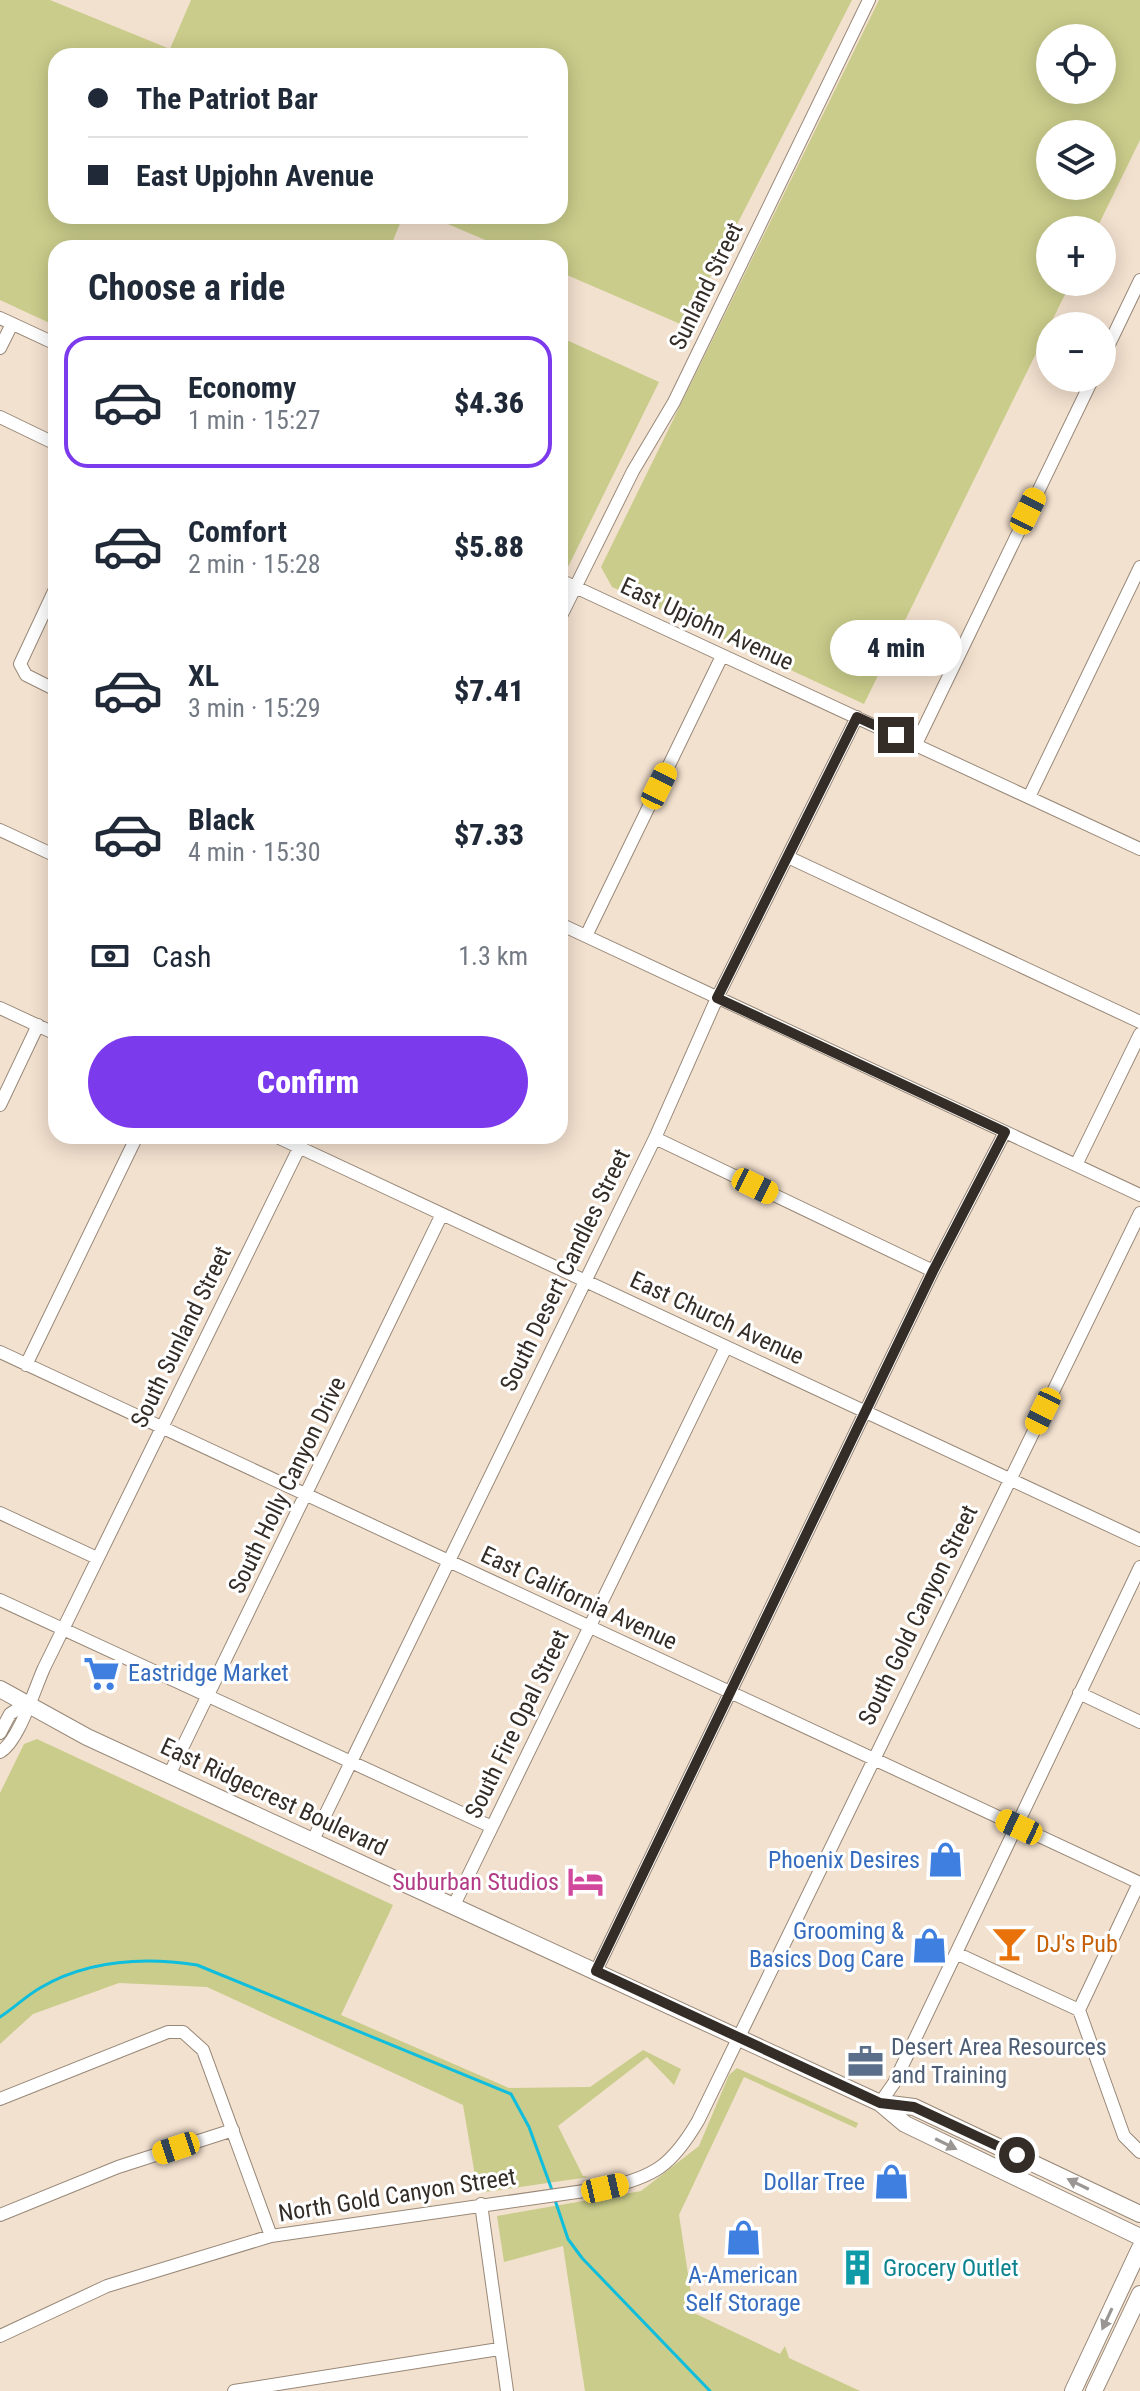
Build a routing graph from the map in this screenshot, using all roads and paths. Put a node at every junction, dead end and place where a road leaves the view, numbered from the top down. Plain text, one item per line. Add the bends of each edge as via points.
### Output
1 (869, 0) edge
2 (1140, 280) edge
3 (6, 321) edge
4 (1116, 330) edge
5 (48, 340) edge
6 (0, 348) edge
7 (1086, 392) edge
8 (0, 417) edge
9 (48, 440) edge
10 (1140, 567) edge
11 (568, 584) edge
12 (575, 587) junction
13 (568, 601) edge
14 (48, 604) edge
15 (722, 656) junction
16 (48, 686) edge
17 (857, 717) junction
18 (916, 744) junction
19 (1029, 797) junction
20 (0, 830) edge
21 (1140, 849) edge
22 (48, 852) edge
23 (790, 858) junction
24 (568, 928) edge
25 (586, 936) junction
26 (717, 998) junction
27 (0, 1008) edge
28 (1140, 1022) edge
29 (38, 1025) junction
30 (48, 1030) edge
31 (1140, 1034) edge
32 (0, 1105) edge
33 (1005, 1132) junction
34 (655, 1138) junction
35 (133, 1144) edge
36 (301, 1144) edge
37 (306, 1144) edge
38 (1076, 1165) junction
39 (1140, 1195) edge
40 (1140, 1213) edge
41 (442, 1214) junction
42 (933, 1271) junction
43 (586, 1281) junction
44 (726, 1347) junction
45 (0, 1352) edge
46 (26, 1365) junction
47 (867, 1413) junction
48 (161, 1427) junction
49 (1009, 1479) junction
50 (307, 1495) junction
51 (0, 1513) edge
52 (1140, 1540) edge
53 (97, 1558) junction
54 (449, 1560) junction
55 (1140, 1567) edge
56 (0, 1600) edge
57 (588, 1626) junction
58 (62, 1630) junction
59 (0, 1689) edge
60 (1079, 1693) junction
61 (209, 1695) junction
62 (731, 1695) junction
63 (27, 1703) junction
64 (1140, 1722) edge
65 (0, 1733) edge
66 (0, 1752) edge
67 (873, 1760) junction
68 (351, 1762) junction
69 (169, 1775) junction
70 (492, 1827) junction
71 (1019, 1827) junction
72 (312, 1842) junction
73 (1140, 1883) edge
74 (454, 1905) junction
75 (958, 1954) junction
76 (596, 1971) junction
77 (1079, 2010) junction
78 (738, 2037) junction
79 (0, 2099) edge
80 (880, 2103) junction
81 (233, 2130) junction
82 (1140, 2152) edge
83 (481, 2204) junction
84 (1140, 2214) edge
85 (0, 2215) edge
86 (271, 2236) junction
87 (1140, 2237) edge
88 (1140, 2248) edge
89 (1140, 2294) edge
90 (0, 2336) edge
91 (499, 2349) junction
92 (234, 2391) edge
93 (507, 2391) edge
94 (1073, 2391) edge
95 (1094, 2391) edge

1 - 12 street, Sunland Street via 674,402
2 - 4 street
3 - 5 street
3 - 6 street
7 - 18 street
8 - 9 street
10 - 19 street
11 - 12 street, East Upjohn Avenue
12 - 13 street
12 - 15 street, East Upjohn Avenue
14 - 16 street via 20,664 26,675
15 - 17 street, East Upjohn Avenue
15 - 25 street
17 - 18 street, East Upjohn Avenue
17 - 23 street, South Desert Candles Street
18 - 19 street, East Upjohn Avenue
19 - 21 street, East Upjohn Avenue
20 - 22 street
23 - 26 street, South Desert Candles Street
23 - 28 street
24 - 25 street
25 - 26 street
26 - 33 street
26 - 34 street, South Desert Candles Street
27 - 29 street
29 - 30 street
29 - 32 street
31 - 38 street
33 - 38 street
33 - 42 street
34 - 42 street
34 - 43 street, South Desert Candles Street
35 - 46 street
36 - 48 street, South Sunland Street
37 - 41 street, East Church Avenue
38 - 39 street
40 - 49 street, South Gold Canyon Street
41 - 43 street, East Church Avenue
41 - 50 street, South Holly Canyon Drive
42 - 47 street
43 - 44 street, East Church Avenue
43 - 54 street, South Desert Candles Street
44 - 47 street, East Church Avenue
44 - 57 street, South Fire Opal Street
45 - 46 street, East California Avenue
46 - 48 street, East California Avenue
47 - 49 street, East Church Avenue
47 - 62 street
48 - 50 street, East California Avenue
48 - 53 street, South Sunland Street
49 - 52 street, East Church Avenue
49 - 67 street, South Gold Canyon Street
50 - 54 street, East California Avenue
50 - 61 street, South Holly Canyon Drive
51 - 53 street
53 - 58 street
54 - 57 street, East California Avenue
54 - 68 street, South Desert Candles Street
55 - 60 street
56 - 58 street
57 - 62 street, East California Avenue
57 - 70 street, South Fire Opal Street
58 - 61 street
58 - 63 street
59 - 63 main road, East Ridgecrest Boulevard
60 - 64 street
60 - 71 street
61 - 68 street
61 - 69 street, South Holly Canyon Drive
62 - 67 street, East California Avenue
62 - 76 street
63 - 65 street via 10,1714
63 - 66 street via 9,1747
63 - 69 main road, East Ridgecrest Boulevard
67 - 71 street, East California Avenue
67 - 78 street, South Gold Canyon Street
68 - 70 street
68 - 72 street, South Desert Candles Street
69 - 72 main road, East Ridgecrest Boulevard
70 - 74 street, South Fire Opal Street
71 - 73 street, East California Avenue
71 - 75 street
72 - 74 main road, East Ridgecrest Boulevard
73 - 77 street
74 - 76 main road, East Ridgecrest Boulevard
75 - 77 street
75 - 80 street
76 - 78 main road, East Ridgecrest Boulevard
77 - 82 street via 1124,2136
78 - 80 main road, East Ridgecrest Boulevard
78 - 83 street, North Gold Canyon Street via 698,2121 664,2167 605,2188
79 - 81 street via 168,2032 183,2032 205,2056
84 -> 80 main road, East Ridgecrest Boulevard via 914,2107
80 -> 87 main road, East Ridgecrest Boulevard via 905,2124
81 - 85 street via 118,2167
81 - 86 street
83 - 86 street, North Gold Canyon Street
83 - 91 street
86 - 90 street, North Gold Canyon Street via 107,2286
88 -> 94 main road
89 - 95 main road
91 - 92 street
91 - 93 street

